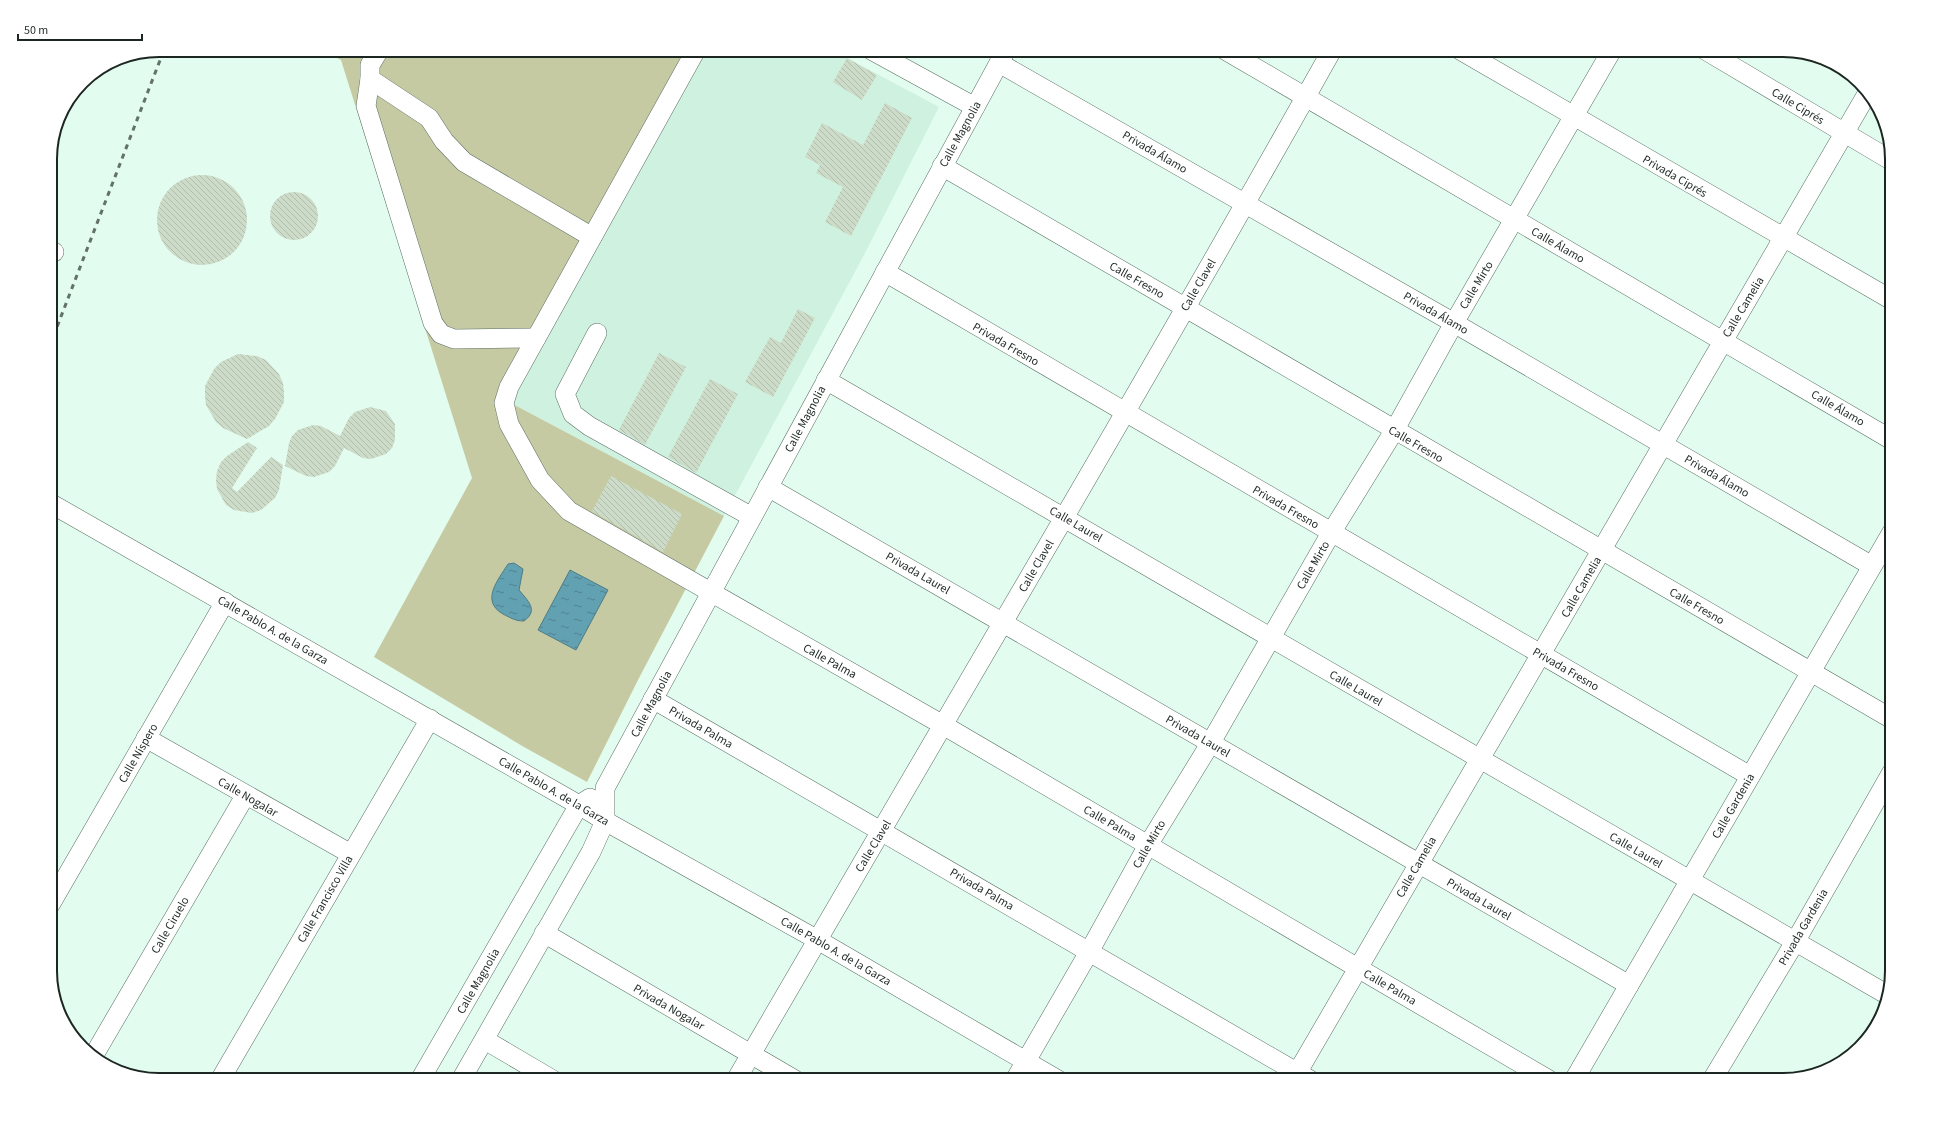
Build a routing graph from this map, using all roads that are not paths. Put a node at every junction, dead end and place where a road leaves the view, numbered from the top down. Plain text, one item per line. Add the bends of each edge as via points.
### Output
1 (375, 57) edge
2 (692, 57) edge
3 (885, 57) edge
4 (1001, 57) edge
5 (1004, 57) edge
6 (1237, 57) edge
7 (1328, 57) edge
8 (1472, 57) edge
9 (1608, 57) edge
10 (1717, 57) edge
11 (370, 79) junction
12 (1305, 98) junction
13 (1865, 98) edge
14 (975, 107) junction
15 (1574, 116) junction
16 (1845, 133) junction
17 (1885, 156) edge
18 (942, 166) junction
19 (1245, 203) junction
20 (1515, 220) junction
21 (592, 237) junction
22 (1784, 239) junction
23 (885, 272) junction
24 (1885, 296) edge
25 (1185, 308) junction
26 (1454, 323) junction
27 (597, 333) dead end
28 (536, 338) junction
29 (1723, 340) junction
30 (826, 380) junction
31 (1124, 413) junction
32 (1394, 431) junction
33 (1885, 436) edge
34 (1662, 444) junction
35 (768, 488) junction
36 (57, 507) edge
37 (752, 517) junction
38 (1065, 517) junction
39 (1331, 533) junction
40 (1885, 544) edge
41 (1602, 550) junction
42 (1872, 566) junction
43 (711, 593) junction
44 (225, 602) junction
45 (1003, 622) junction
46 (1271, 639) junction
47 (1541, 655) junction
48 (1811, 672) junction
49 (653, 699) junction
50 (1885, 715) edge
51 (430, 719) junction
52 (943, 725) junction
53 (146, 738) junction
54 (1210, 744) junction
55 (1480, 759) junction
56 (1750, 776) junction
57 (1885, 784) edge
58 (605, 788) junction
59 (245, 796) junction
60 (579, 805) junction
61 (605, 821) junction
62 (882, 831) junction
63 (1148, 845) junction
64 (351, 854) junction
65 (1418, 864) junction
66 (1689, 881) junction
67 (57, 893) edge
68 (544, 933) junction
69 (816, 940) junction
70 (1794, 942) junction
71 (1089, 952) junction
72 (1358, 968) junction
73 (1629, 985) junction
74 (1883, 992) edge
75 (485, 1040) junction
76 (96, 1051) edge
77 (751, 1055) junction
78 (1026, 1061) junction
79 (224, 1073) edge
80 (424, 1073) edge
81 (466, 1073) edge
82 (541, 1073) edge
83 (740, 1073) edge
84 (783, 1073) edge
85 (1019, 1073) edge
86 (1046, 1073) edge
87 (1292, 1073) edge
88 (1303, 1073) edge
89 (1537, 1073) edge
90 (1578, 1073) edge
91 (1716, 1073) edge

1 - 11 street via 370,66
2 - 21 street, Calle Palma
3 - 14 street
4 - 14 street, Calle Magnolia
5 - 19 street, Privada Álamo
6 - 12 street, Calle Álamo
7 - 12 street, Calle Clavel
8 - 15 street, Privada Ciprés
9 - 15 street, Calle Mirto
10 - 16 street, Calle Ciprés
11 - 21 street via 429,118 444,141 464,162
11 - 28 street via 366,106 432,323 441,334 454,339
12 - 19 street, Calle Clavel
12 - 20 street, Calle Álamo
13 - 16 street, Calle Camelia
14 - 18 street, Calle Magnolia
15 - 20 street, Calle Mirto
15 - 22 street, Privada Ciprés
16 - 17 street, Calle Ciprés
16 - 22 street, Calle Camelia
18 - 23 street, Calle Magnolia
18 - 25 street, Calle Fresno
19 - 25 street, Calle Clavel
19 - 26 street, Privada Álamo
20 - 26 street, Calle Mirto
20 - 29 street, Calle Álamo
21 - 28 street, Calle Palma
22 - 24 street, Privada Ciprés
22 - 29 street, Calle Camelia
23 - 30 street, Calle Magnolia
23 - 31 street, Privada Fresno
25 - 31 street, Calle Clavel
25 - 32 street, Calle Fresno
26 - 32 street, Calle Mirto
26 - 34 street, Privada Álamo
27 - 37 street via 565,394 573,414 588,426
28 - 43 street, Calle Palma via 509,387 504,403 509,424 540,480 569,511
29 - 33 street, Calle Álamo
29 - 34 street, Calle Camelia
30 - 35 street, Calle Magnolia
30 - 38 street, Calle Laurel
31 - 38 street, Calle Clavel
31 - 39 street, Privada Fresno
32 - 39 street, Calle Mirto
32 - 41 street, Calle Fresno
34 - 41 street, Calle Camelia
34 - 42 street, Privada Álamo
35 - 37 street, Calle Magnolia
35 - 45 street, Privada Laurel
36 - 44 street, Calle Pablo A. de la Garza
37 - 43 street, Calle Magnolia
38 - 45 street, Calle Clavel
38 - 46 street, Calle Laurel
39 - 46 street, Calle Mirto
39 - 47 street, Privada Fresno
40 - 42 street, Calle Gardenia
41 - 47 street, Calle Camelia
41 - 48 street, Calle Fresno
42 - 48 street, Calle Gardenia
43 - 49 street, Calle Magnolia
43 - 52 street, Calle Palma
44 - 51 street, Calle Pablo A. de la Garza
44 - 53 street, Calle Níspero
45 - 52 street, Calle Clavel
45 - 54 street, Privada Laurel
46 - 54 street, Calle Mirto
46 - 55 street, Calle Laurel
47 - 55 street, Calle Camelia
47 - 56 street, Privada Fresno
48 - 50 street, Calle Fresno
48 - 56 street, Calle Gardenia
49 - 58 street, Calle Magnolia
49 - 62 street, Privada Palma
51 - 60 street, Calle Pablo A. de la Garza
51 - 64 street, Calle Francisco Villa
52 - 62 street, Calle Clavel
52 - 63 street, Calle Palma
53 - 59 street, Calle Nogalar
53 - 67 street, Calle Níspero
54 - 63 street, Calle Mirto
54 - 65 street, Privada Laurel
55 - 65 street, Calle Camelia
55 - 66 street, Calle Laurel
56 - 66 street, Calle Gardenia
57 - 70 street, Privada Gardenia
58 - 60 street, Calle Magnolia
58 - 61 street, Calle Magnolia
59 - 64 street, Calle Nogalar
59 - 76 street, Calle Ciruelo
60 - 61 street, Calle Pablo A. de la Garza
60 - 80 street, Calle Magnolia
61 - 68 street, Calle Magnolia via 591,852
61 - 69 street, Calle Pablo A. de la Garza
62 - 69 street, Calle Clavel
62 - 71 street, Privada Palma
63 - 71 street, Calle Mirto
63 - 72 street, Calle Palma
64 - 79 street, Calle Francisco Villa
65 - 72 street, Calle Camelia
65 - 73 street, Privada Laurel
66 - 70 street, Calle Laurel
66 - 73 street, Calle Gardenia
68 - 75 street, Calle Magnolia
68 - 77 street, Privada Nogalar
69 - 77 street, Calle Clavel
69 - 78 street, Calle Pablo A. de la Garza
70 - 74 street, Calle Laurel
70 - 91 street, Privada Gardenia
71 - 78 street, Calle Mirto
71 - 87 street, Privada Palma
72 - 88 street, Calle Camelia
72 - 89 street, Calle Palma
73 - 90 street, Calle Gardenia
75 - 81 street, Calle Magnolia
75 - 82 street
77 - 83 street, Calle Clavel
77 - 84 street, Privada Nogalar
78 - 85 street, Calle Mirto
78 - 86 street, Calle Pablo A. de la Garza

